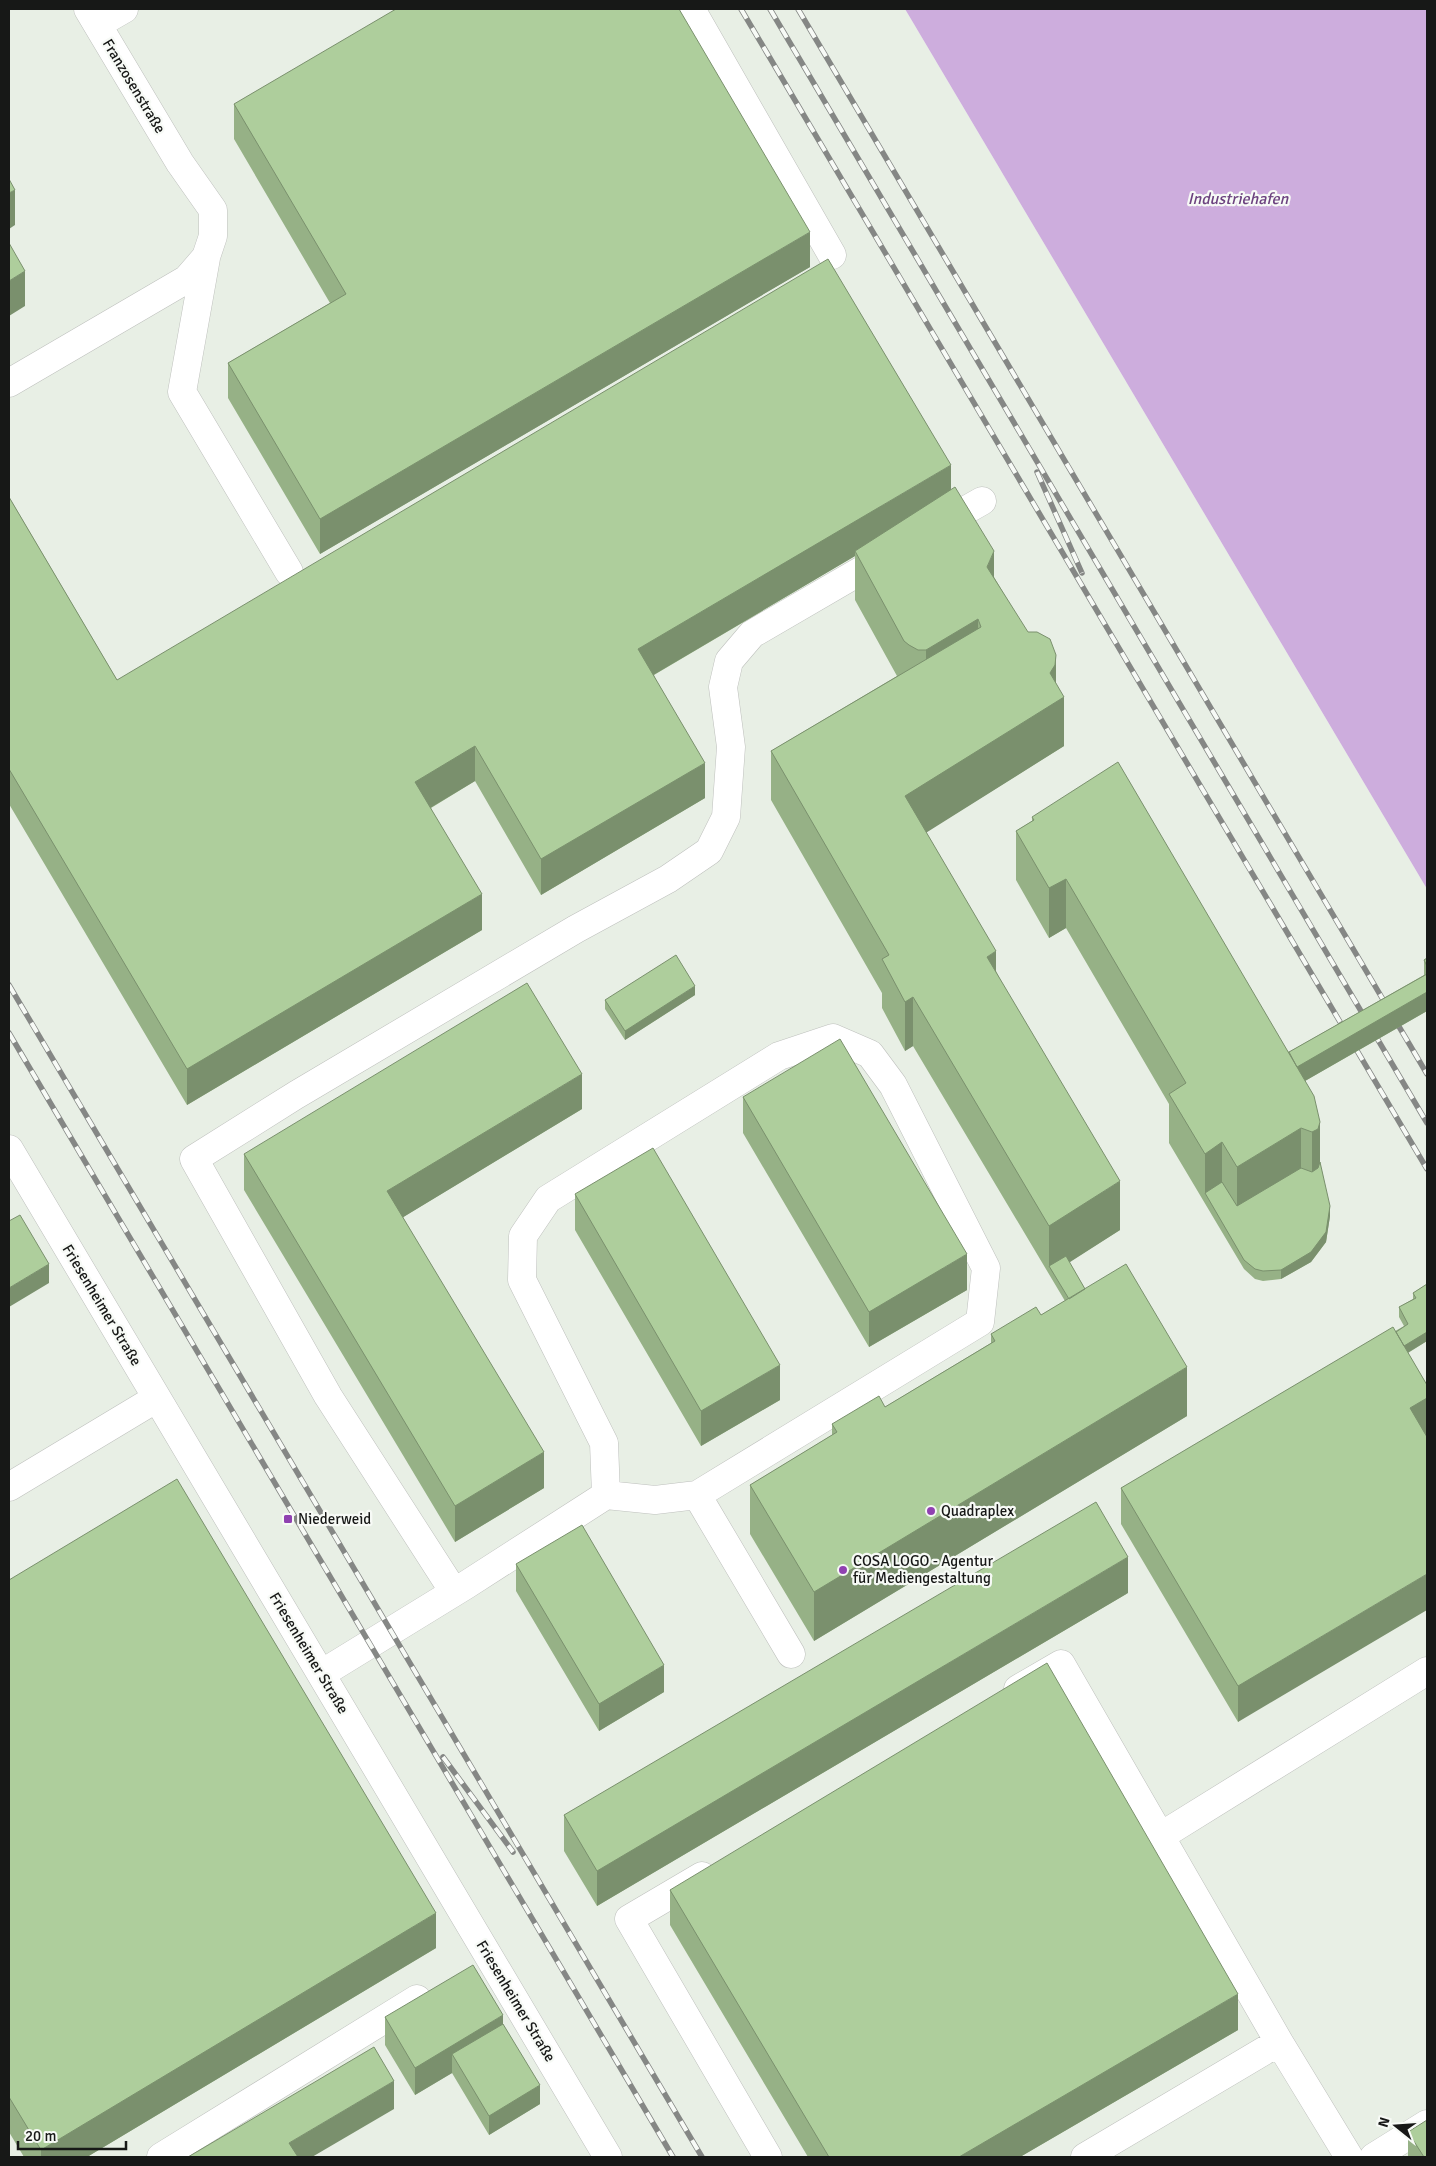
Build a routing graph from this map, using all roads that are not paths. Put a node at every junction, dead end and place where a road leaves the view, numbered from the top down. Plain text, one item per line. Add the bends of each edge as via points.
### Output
1 (124, 9) edge
2 (691, 9) edge
3 (93, 17) edge
4 (832, 255) dead end
5 (206, 258) junction
6 (9, 383) edge
7 (982, 501) dead end
8 (289, 572) dead end
9 (9, 1151) edge
10 (157, 1398) junction
11 (9, 1486) edge
12 (606, 1495) junction
13 (697, 1495) junction
14 (454, 1592) junction
15 (791, 1654) dead end
16 (1427, 1671) edge
17 (321, 1674) junction
18 (993, 1704) edge
19 (1161, 1836) junction
20 (722, 1864) edge
21 (436, 1988) edge
22 (1279, 2042) junction
23 (1427, 2124) edge
24 (161, 2157) edge
25 (608, 2157) edge
26 (768, 2157) edge
27 (1085, 2157) edge
28 (1349, 2157) edge
29 (1374, 2157) edge

1 - 3 street
2 - 4 street
3 - 5 street, Franzosenstraße via 180,163 213,210 213,236
5 - 6 street via 187,279
5 - 8 street, Franzosenstraße via 182,392
7 - 14 street via 752,634 729,661 723,687 731,748 726,817 708,851 668,879 576,929 194,1159 328,1396
9 - 10 street, Friesenheimer Straße
10 - 11 street
10 - 17 street, Friesenheimer Straße
12 - 13 street via 655,1500
12 - 13 street via 604,1443 522,1280 523,1236 548,1199 779,1056 833,1038 870,1054 893,1085 986,1268 980,1322
12 - 14 street
13 - 15 street
14 - 17 street
16 - 19 street
17 - 25 street, Friesenheimer Straße via 478,1962
18 - 19 street via 1061,1664
19 - 22 street
20 - 26 street via 629,1919
21 - 24 street
22 - 27 street
22 - 28 street
23 - 29 street

